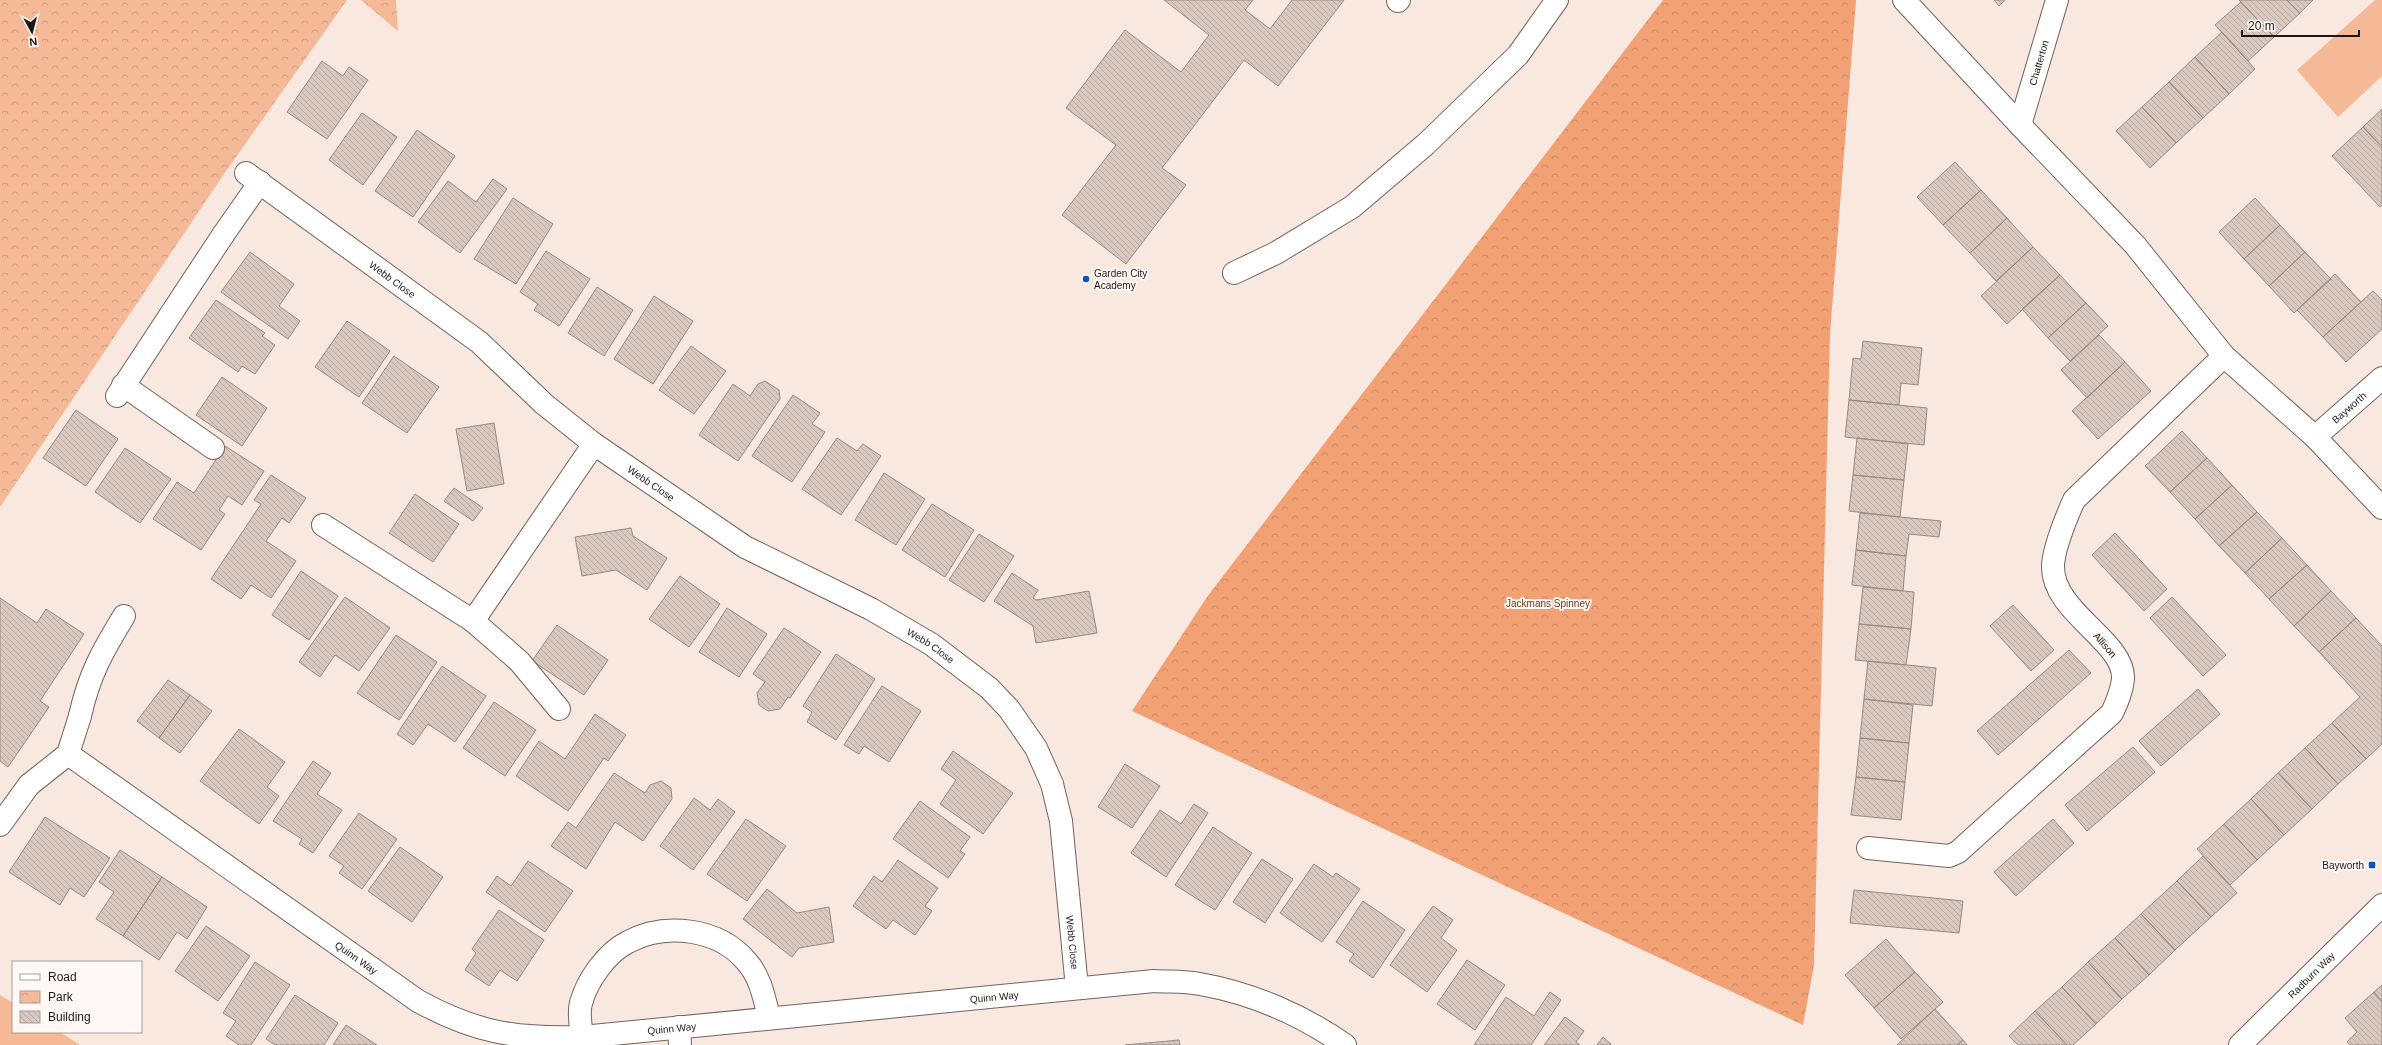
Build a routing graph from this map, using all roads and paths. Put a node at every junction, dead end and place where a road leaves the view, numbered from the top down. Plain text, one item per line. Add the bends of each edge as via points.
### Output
1 (1557, 0) edge
2 (1904, 0) edge
3 (2057, 0) edge
4 (2020, 125) junction
5 (1234, 274) dead end
6 (2224, 356) junction
7 (2382, 378) edge
8 (2315, 437) junction
9 (594, 444) junction
10 (213, 448) dead end
11 (2382, 508) edge
12 (323, 525) dead end
13 (124, 616) dead end
14 (473, 621) junction
15 (559, 709) dead end
16 (68, 754) junction
17 (0, 825) edge
18 (1868, 848) dead end
19 (2382, 905) edge
20 (1078, 988) junction
21 (769, 1017) junction
22 (582, 1036) junction
23 (679, 1036) edge
24 (1345, 1045) edge
25 (2240, 1045) edge

1 - 5 street via 1518,55 1426,144 1352,207 1276,253
2 - 4 street
3 - 4 street, Chatterton
4 - 6 street via 2135,245
6 - 8 street
6 - 18 street, Allison via 2074,500 2062,524 2053,567 2057,585 2064,600 2114,654 2120,664 2122,688 2112,713 1958,852 1949,856
7 - 8 street, Bayworth
8 - 11 street
9 - 10 street, Webb Close via 544,404 479,342 253,178 223,235 120,390
9 - 14 street
9 - 20 street, Webb Close via 744,547 870,609 931,644 989,688 1009,709 1036,748 1053,791 1061,821
12 - 14 street
13 - 16 street via 98,658 86,686
14 - 15 street via 518,661
16 - 17 street via 29,784
16 - 22 street, Quinn Way via 418,1001 449,1018 480,1029 544,1038
19 - 25 street, Radburn Way
20 - 21 street, Quinn Way
20 - 24 street, Quinn Way via 1154,981 1198,984 1242,994 1318,1027
21 - 22 street via 759,980 747,961 727,944 706,934 682,931 655,932 627,942 606,959 589,985 580,1005
21 - 23 street, Quinn Way
22 - 23 street, Quinn Way

